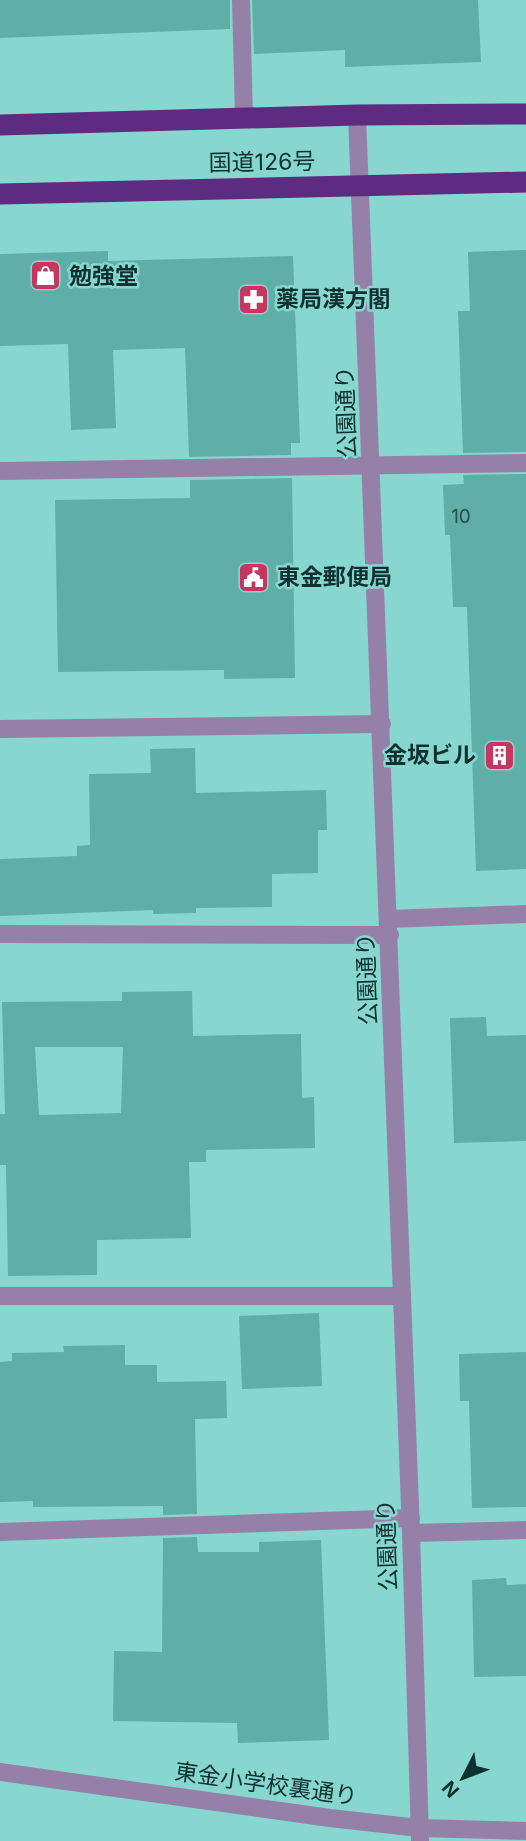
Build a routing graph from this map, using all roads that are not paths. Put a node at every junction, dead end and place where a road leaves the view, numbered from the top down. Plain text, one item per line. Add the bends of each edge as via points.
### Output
1 (241, 0) edge
2 (526, 114) edge
3 (358, 115) junction
4 (244, 118) junction
5 (0, 125) edge
6 (526, 182) edge
7 (363, 186) junction
8 (0, 194) edge
9 (526, 463) edge
10 (372, 468) junction
11 (0, 471) edge
12 (382, 724) junction
13 (0, 729) edge
14 (526, 914) edge
15 (389, 927) junction
16 (0, 934) edge
17 (0, 1296) edge
18 (402, 1296) junction
19 (411, 1526) junction
20 (526, 1530) edge
21 (0, 1532) edge
22 (0, 1772) edge
23 (526, 1831) edge
24 (419, 1834) edge

1 - 4 street
2 - 3 highway, 国道126号
3 - 4 highway, 国道126号
3 - 7 street, 公園通り
4 - 5 highway, 国道126号
6 - 7 highway, 国道126号
7 - 8 highway, 国道126号
7 - 10 street, 公園通り
9 - 10 street
10 - 11 street
10 - 12 street, 公園通り
12 - 13 street
12 - 15 street, 公園通り
14 - 15 street
15 - 16 street
15 - 18 street, 公園通り
17 - 18 street
18 - 19 street, 公園通り
19 - 20 street
19 - 21 street
19 - 24 street, 公園通り
22 - 24 street, 東金小学校裏通り
23 - 24 street, 東金小学校裏通り

